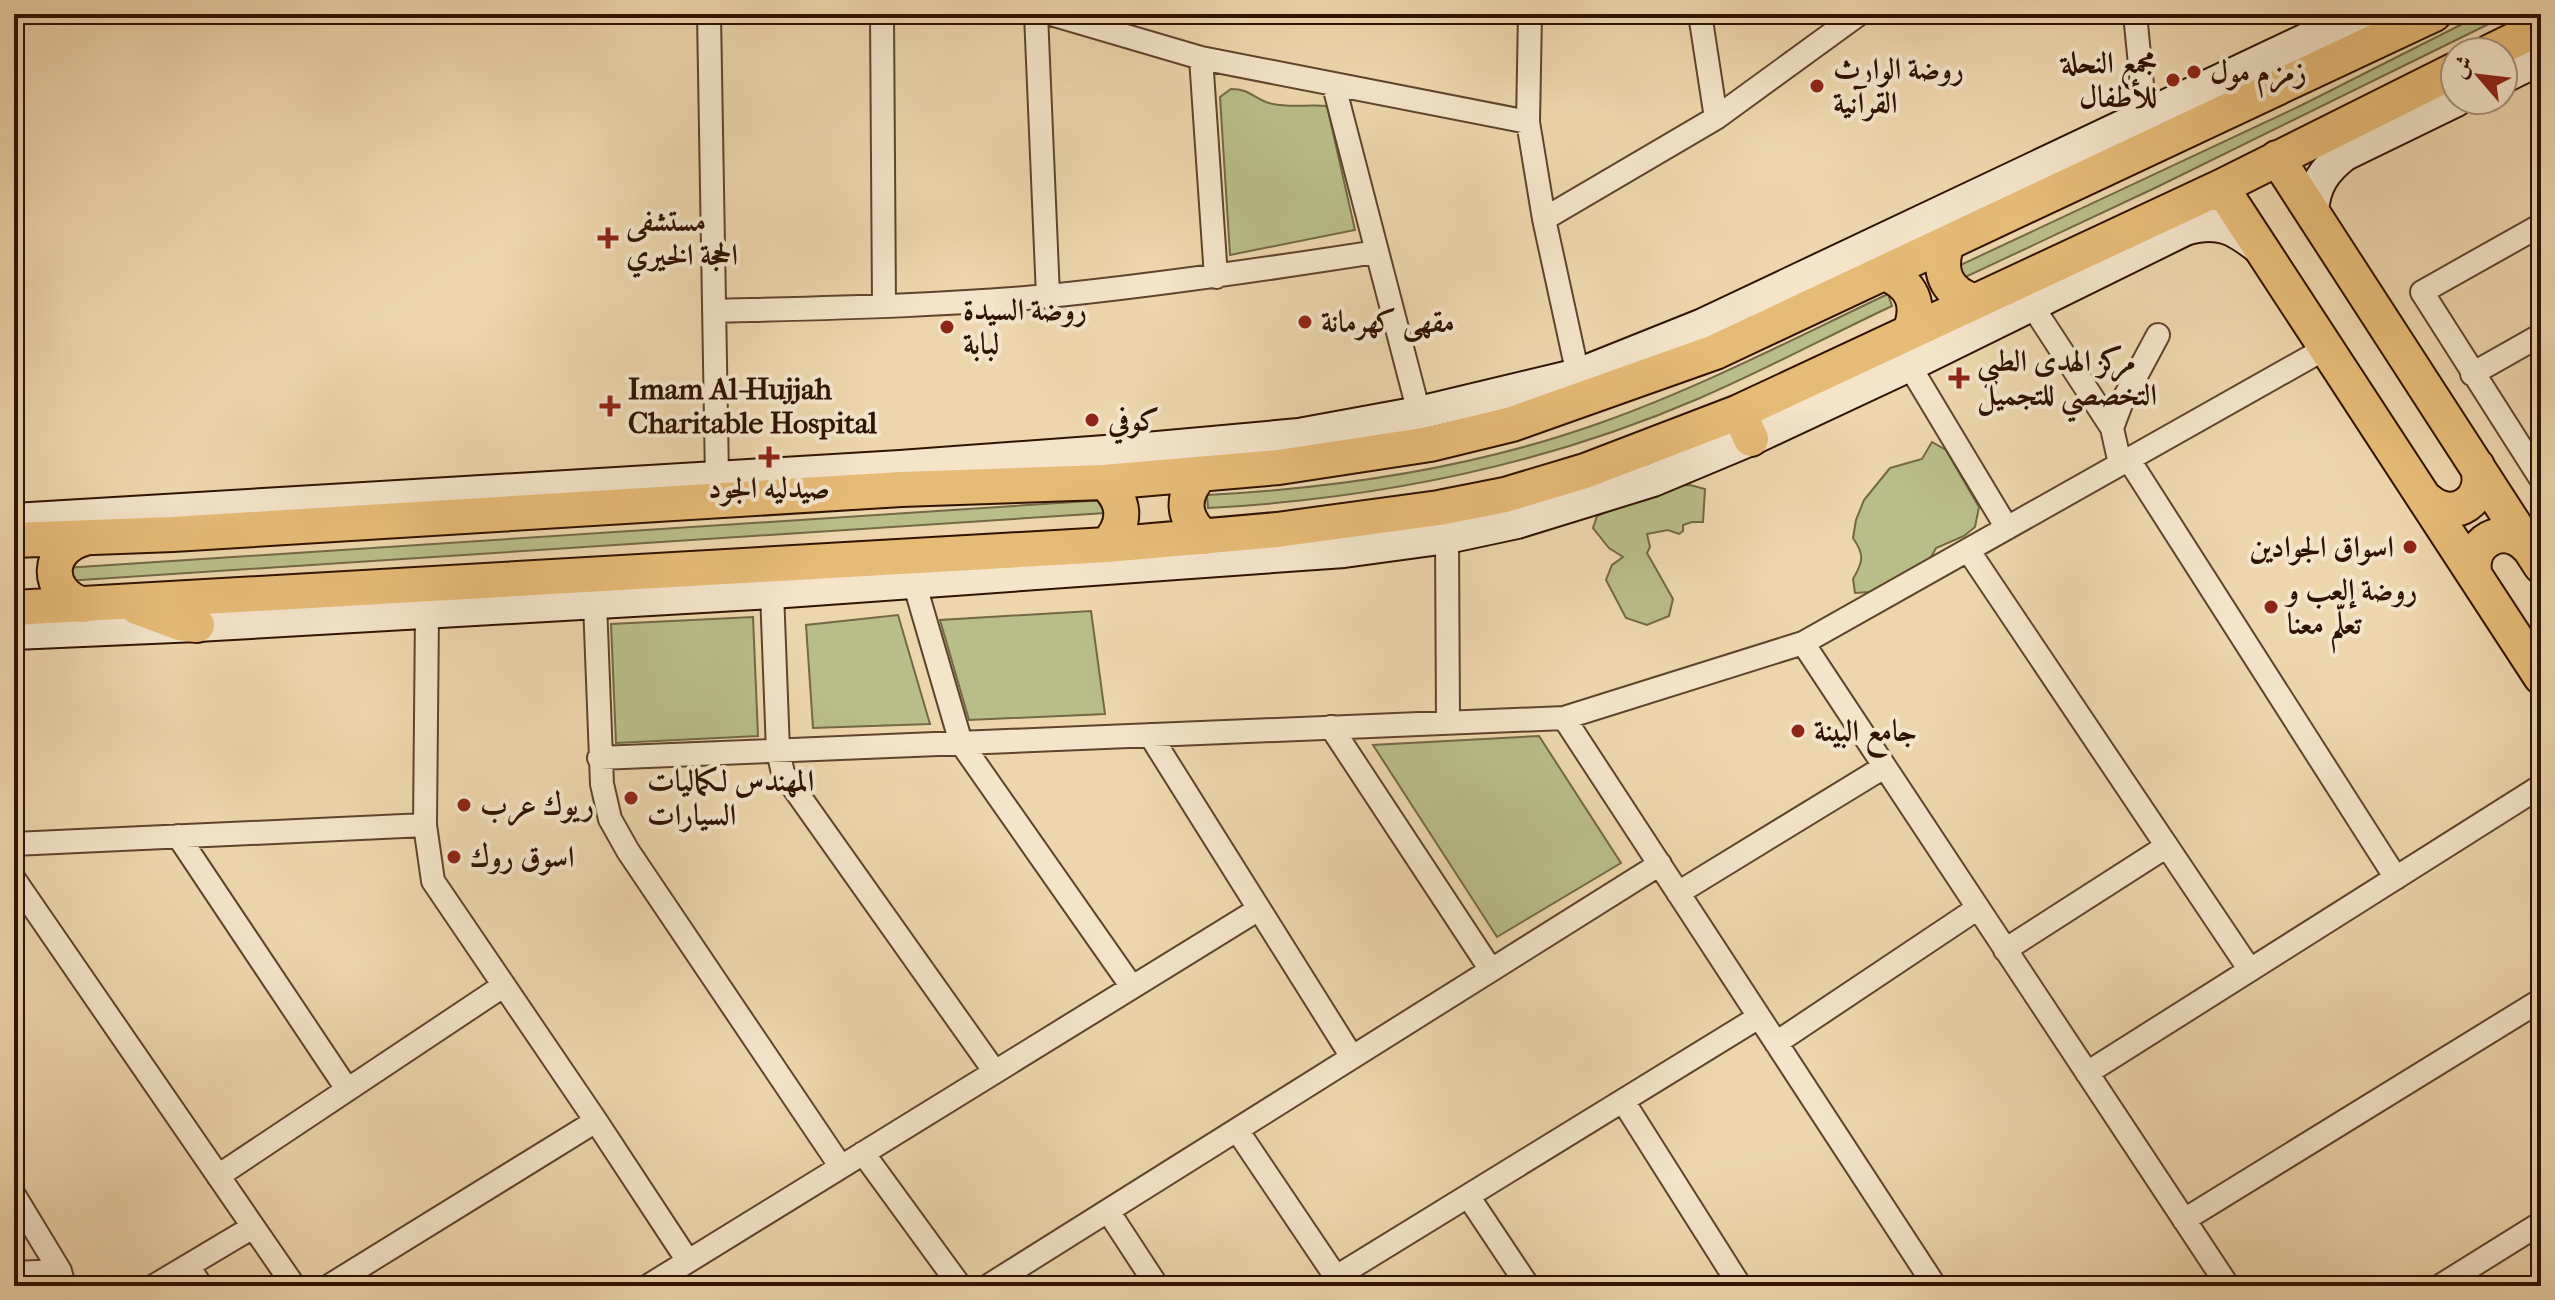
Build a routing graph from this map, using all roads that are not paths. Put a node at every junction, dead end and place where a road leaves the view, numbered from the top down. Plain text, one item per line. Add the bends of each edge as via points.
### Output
1 (709, 14) edge
2 (882, 14) edge
3 (1036, 14) edge
4 (1051, 14) edge
5 (1530, 14) edge
6 (1700, 14) edge
7 (1859, 14) edge
8 (2135, 14) edge
9 (2361, 14) edge
10 (2434, 14) edge
11 (2326, 22) edge
12 (2541, 27) edge
13 (2519, 38) edge
14 (1201, 58) junction
15 (2541, 58) edge
16 (2519, 69) edge
17 (2439, 78) edge
18 (1334, 86) junction
19 (2439, 108) edge
20 (2145, 115) junction
21 (1716, 118) junction
22 (1528, 122) junction
23 (2337, 129) junction
24 (2277, 158) junction
25 (2221, 187) junction
26 (2312, 211) junction
27 (2158, 216) junction
28 (1544, 219) junction
29 (2541, 225) edge
30 (1947, 244) junction
31 (2261, 249) junction
32 (1376, 252) junction
33 (1885, 273) junction
34 (1216, 277) junction
35 (1048, 296) junction
36 (1973, 301) junction
37 (2031, 304) junction
38 (884, 306) junction
39 (714, 311) junction
40 (1910, 331) junction
41 (2158, 335) dead end
42 (2541, 335) edge
43 (1709, 339) junction
44 (2326, 348) junction
45 (1909, 365) junction
46 (2472, 374) junction
47 (1578, 375) junction
48 (1419, 413) junction
49 (1745, 425) junction
50 (2112, 428) junction
51 (2532, 448) edge
52 (2124, 462) junction
53 (2477, 466) junction
54 (1200, 475) junction
55 (717, 478) junction
56 (901, 478) junction
57 (2541, 479) edge
58 (1104, 482) junction
59 (2427, 500) junction
60 (14, 520) edge
61 (172, 522) junction
62 (2007, 528) junction
63 (1204, 537) junction
64 (1447, 537) junction
65 (85, 538) junction
66 (14, 540) edge
67 (1107, 545) junction
68 (1968, 550) junction
69 (2535, 557) edge
70 (911, 570) junction
71 (2475, 576) junction
72 (772, 592) junction
73 (595, 603) junction
74 (96, 604) junction
75 (14, 608) edge
76 (427, 613) junction
77 (197, 625) junction
78 (14, 633) edge
79 (1803, 643) junction
80 (2541, 677) edge
81 (1564, 718) junction
82 (1448, 722) junction
83 (1331, 727) junction
84 (1150, 735) junction
85 (961, 743) junction
86 (778, 750) junction
87 (599, 758) junction
88 (1884, 767) junction
89 (2541, 786) edge
90 (425, 825) junction
91 (178, 836) junction
92 (14, 844) edge
93 (2167, 846) junction
94 (1660, 864) junction
95 (2396, 878) junction
96 (14, 879) edge
97 (1678, 893) junction
98 (1978, 908) junction
99 (1259, 909) junction
100 (2005, 950) junction
101 (1491, 970) junction
102 (2250, 970) junction
103 (503, 986) junction
104 (1132, 987) junction
105 (2541, 1000) edge
106 (1759, 1017) junction
107 (1776, 1043) junction
108 (1352, 1057) junction
109 (995, 1072) junction
110 (2087, 1073) junction
111 (347, 1089) junction
112 (1623, 1101) junction
113 (596, 1121) junction
114 (1237, 1130) junction
115 (863, 1153) junction
116 (841, 1167) junction
117 (218, 1176) junction
118 (14, 1195) edge
119 (1468, 1196) junction
120 (1108, 1211) junction
121 (2184, 1220) junction
122 (2541, 1223) edge
123 (253, 1227) junction
124 (688, 1261) junction
125 (188, 1266) junction
126 (14, 1273) edge
127 (62, 1278) edge
128 (1339, 1282) edge
129 (154, 1286) edge
130 (201, 1286) edge
131 (294, 1286) edge
132 (329, 1286) edge
133 (648, 1286) edge
134 (960, 1286) edge
135 (988, 1286) edge
136 (1157, 1286) edge
137 (1528, 1286) edge
138 (1740, 1286) edge
139 (1935, 1286) edge
140 (2228, 1286) edge
141 (2440, 1286) edge

1 - 39 street
2 - 38 street
3 - 35 street
4 - 14 street
5 - 22 street
6 - 21 street
7 - 21 street
8 - 20 street
9 - 11 street
10 - 30 main road
11 - 20 street
12 - 13 main road
14 - 18 street
14 - 34 street
15 - 16 street
17 - 23 main road
18 - 22 street
18 - 32 street
19 - 26 street via 2331,164 2316,186
20 - 43 street
21 - 28 street
22 - 28 street
23 - 24 main road
23 - 26 main road via 2310,171
24 - 25 main road
24 - 26 main road
25 - 27 main road
25 - 31 main road
26 - 53 main road
27 - 31 main road via 2193,209 2215,213 2236,224
27 - 36 main road
28 - 47 street
29 - 46 street via 2422,292
30 - 33 main road
30 - 36 main road via 1942,273 1959,296
31 - 37 street via 2227,227 2200,224
31 - 44 main road
32 - 34 street
32 - 48 street
33 - 40 main road via 1899,278 1915,302
33 - 43 main road
34 - 35 street
35 - 38 street
36 - 40 main road
37 - 45 street
37 - 50 street
38 - 39 street
39 - 55 street
40 - 49 main road
41 - 50 street
42 - 46 street
43 - 47 street
43 - 54 main road via 1512,424 1430,444
44 - 52 street
44 - 59 main road
45 - 49 street
45 - 62 street
46 - 51 street
47 - 48 street
48 - 56 street via 1299,435
49 - 63 main road via 1505,495
49 - 64 street via 1653,480 1517,522
50 - 52 street
51 - 57 street
52 - 62 street
52 - 95 street
53 - 59 main road via 2480,481 2471,503 2448,511
53 - 69 main road
54 - 58 main road
54 - 63 main road via 1190,486 1186,514
55 - 56 street
55 - 61 street
56 - 58 main road
56 - 61 main road
58 - 67 main road via 1115,492 1122,520
59 - 71 main road
60 - 61 street
61 - 65 main road
62 - 68 street
63 - 67 main road
64 - 70 street via 1344,551
64 - 82 street
65 - 66 main road
65 - 74 main road via 61,553 55,571 65,597
67 - 70 main road
68 - 79 street
68 - 93 street
69 - 71 main road via 2523,541 2492,536 2476,553
70 - 72 street
70 - 74 main road
70 - 85 street
71 - 80 main road
72 - 73 street
72 - 86 street
73 - 76 street
73 - 87 street
74 - 75 main road
74 - 77 main road via 138,607
76 - 77 street
76 - 90 street
77 - 78 street
79 - 81 street
79 - 88 street
81 - 82 street
81 - 94 street
82 - 83 street
83 - 84 street
83 - 101 street
84 - 85 street
84 - 99 street
85 - 86 street
85 - 104 street
86 - 87 street
86 - 109 street via 789,784
87 - 116 street via 605,802 618,836
88 - 97 street
88 - 98 street
89 - 95 street
90 - 91 street
90 - 103 street via 429,868 438,892
91 - 92 street
91 - 111 street
93 - 100 street
93 - 102 street
94 - 97 street
94 - 101 street
95 - 102 street
96 - 117 street
97 - 106 street
98 - 100 street
98 - 107 street
99 - 104 street
99 - 108 street
100 - 110 street
101 - 108 street
102 - 110 street
103 - 111 street
103 - 113 street
104 - 109 street
105 - 121 street
106 - 107 street
106 - 112 street
107 - 139 street
108 - 114 street
109 - 115 street
110 - 121 street
111 - 117 street
112 - 119 street
112 - 138 street
113 - 124 street
113 - 132 street
114 - 120 street
114 - 128 street
115 - 116 street
115 - 134 street
116 - 124 street
117 - 123 street
118 - 127 street
119 - 128 street
119 - 137 street
120 - 135 street
120 - 136 street
121 - 140 street
122 - 141 street
123 - 125 street
123 - 131 street
124 - 133 street
125 - 129 street
125 - 130 street
126 - 127 street

